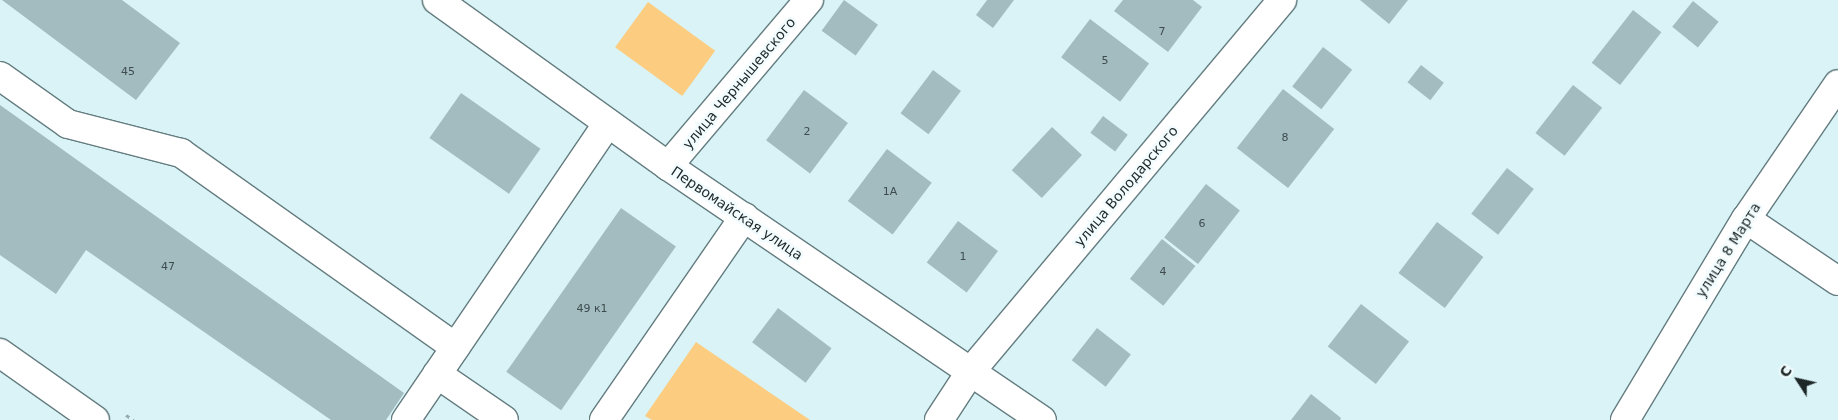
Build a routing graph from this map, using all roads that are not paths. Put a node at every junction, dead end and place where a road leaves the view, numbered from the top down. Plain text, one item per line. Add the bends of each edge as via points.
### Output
1 (436, 0) edge
2 (809, 0) edge
3 (1282, 0) edge
4 (0, 76) edge
5 (1838, 84) edge
6 (608, 123) junction
7 (668, 166) junction
8 (744, 217) junction
9 (1746, 219) junction
10 (1838, 281) edge
11 (455, 347) junction
12 (0, 353) edge
13 (971, 371) junction
14 (437, 374) junction
15 (96, 420) edge
16 (406, 420) edge
17 (504, 420) edge
18 (604, 420) edge
19 (939, 420) edge
20 (1042, 420) edge
21 (1625, 420) edge

1 - 6 street, Первомайская улица
2 - 7 street, улица Чернышевского
3 - 13 street, улица Володарского
4 - 11 street via 68,124 181,153
5 - 9 street, улица 8 Марта
6 - 7 street, Первомайская улица
6 - 11 street
7 - 8 street, Первомайская улица
8 - 13 street, Первомайская улица
8 - 18 street
9 - 10 street
9 - 21 street, улица 8 Марта
11 - 14 street
12 - 15 street
13 - 19 street, улица Володарского
13 - 20 street, Первомайская улица
14 - 16 street
14 - 17 street

